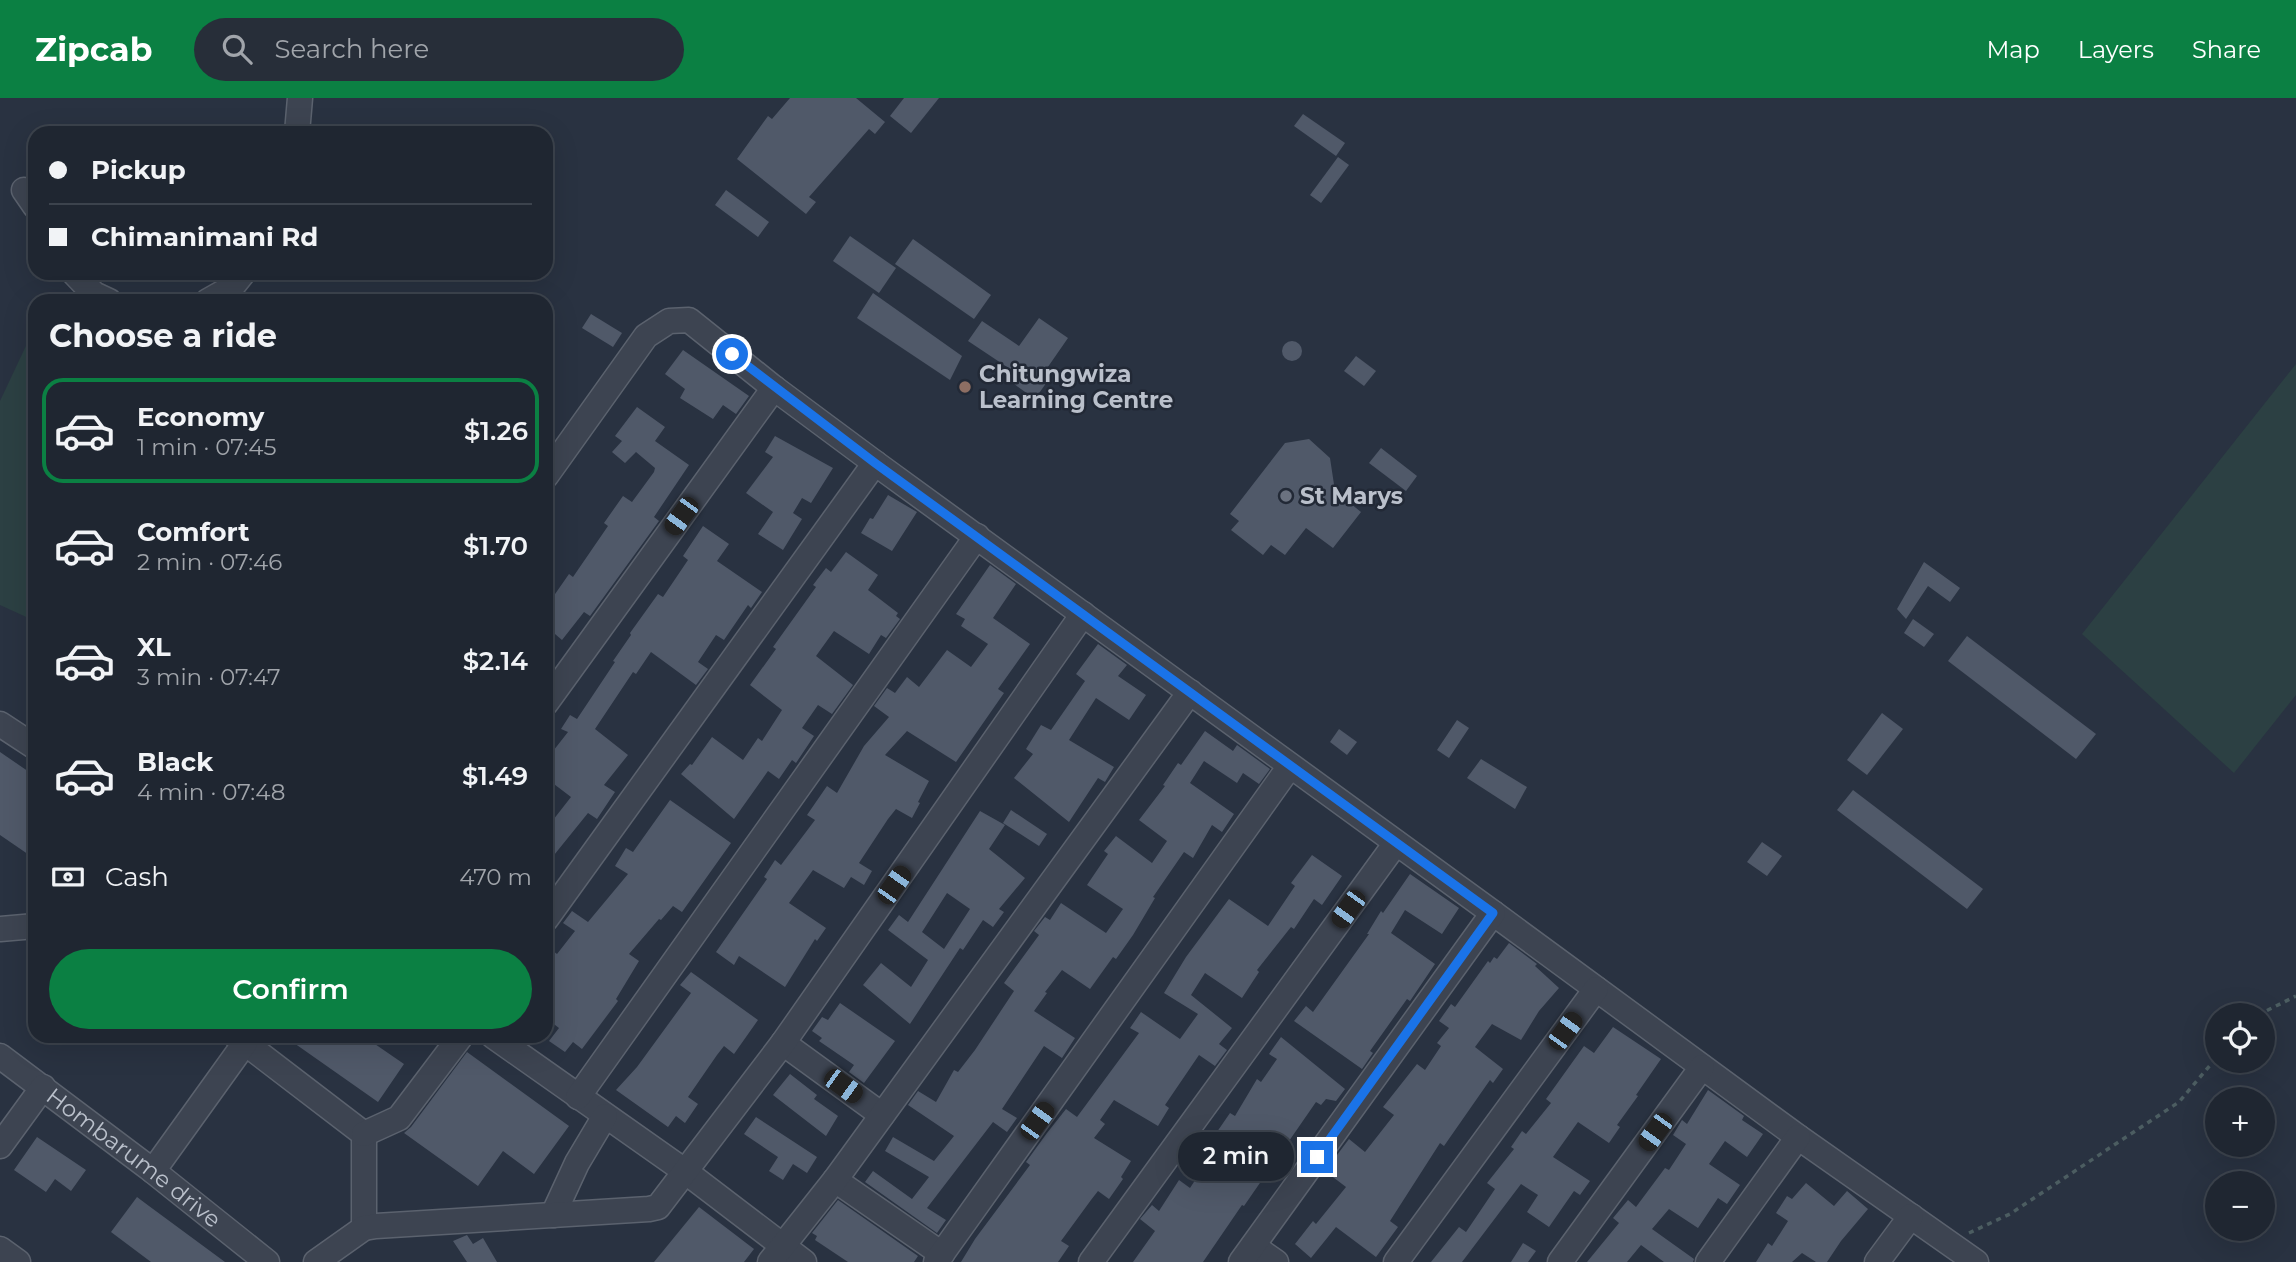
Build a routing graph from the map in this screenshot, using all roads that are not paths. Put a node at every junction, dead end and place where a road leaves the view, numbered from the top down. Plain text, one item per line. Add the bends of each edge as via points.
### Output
1 (300, 98) edge
2 (298, 126) edge
3 (81, 280) edge
4 (237, 280) edge
5 (94, 294) edge
6 (220, 294) edge
7 (774, 388) junction
8 (875, 463) junction
9 (553, 466) edge
10 (977, 536) junction
11 (1083, 614) junction
12 (1190, 692) junction
13 (553, 693) edge
14 (0, 724) edge
15 (28, 742) edge
16 (1290, 766) junction
17 (1396, 843) junction
18 (553, 909) edge
19 (1493, 913) junction
20 (28, 927) edge
21 (0, 929) edge
22 (1596, 989) junction
23 (238, 1043) edge
24 (244, 1043) edge
25 (456, 1043) edge
26 (502, 1043) edge
27 (783, 1043) junction
28 (0, 1056) edge
29 (1702, 1067) junction
30 (43, 1087) junction
31 (578, 1097) junction
32 (882, 1115) junction
33 (605, 1116) junction
34 (364, 1134) junction
35 (1798, 1137) junction
36 (0, 1146) edge
37 (153, 1171) junction
38 (686, 1172) junction
39 (835, 1180) junction
40 (553, 1215) junction
41 (1911, 1216) junction
42 (364, 1228) junction
43 (0, 1249) edge
44 (776, 1254) edge
45 (1247, 1254) edge
46 (939, 1258) edge
47 (18, 1262) edge
48 (267, 1262) edge
49 (316, 1262) edge
50 (804, 1262) edge
51 (1091, 1262) edge
52 (1276, 1262) edge
53 (1396, 1262) edge
54 (1560, 1262) edge
55 (1708, 1262) edge
56 (1877, 1262) edge
57 (1976, 1262) edge

1 - 2 street
3 - 5 street
4 - 6 street
7 - 8 street
7 - 9 street via 689,320 669,321 646,336
7 - 13 street
8 - 10 street
8 - 18 street
10 - 11 street
10 - 31 street
11 - 12 street
11 - 27 street
12 - 16 street
12 - 32 street
14 - 15 street
16 - 17 street
16 - 46 street
17 - 19 street
17 - 51 street
19 - 22 street
19 - 45 street
20 - 21 street
22 - 29 street
22 - 53 street
23 - 37 street
24 - 34 street
25 - 34 street via 399,1118
26 - 31 street
27 - 32 street
27 - 38 street
28 - 30 street, Hombarume drive
29 - 35 street
29 - 54 street
30 - 36 street
30 - 37 street, Hombarume drive
31 - 33 street
32 - 39 street
33 - 38 street
33 - 40 street
34 - 42 street
35 - 41 street
35 - 55 street
37 - 48 street, Hombarume drive
38 - 40 street via 658,1206 649,1209
38 - 44 street
39 - 44 street
39 - 46 street
40 - 42 street
41 - 56 street
41 - 57 street
42 - 49 street
43 - 47 street
44 - 50 street
45 - 52 street

